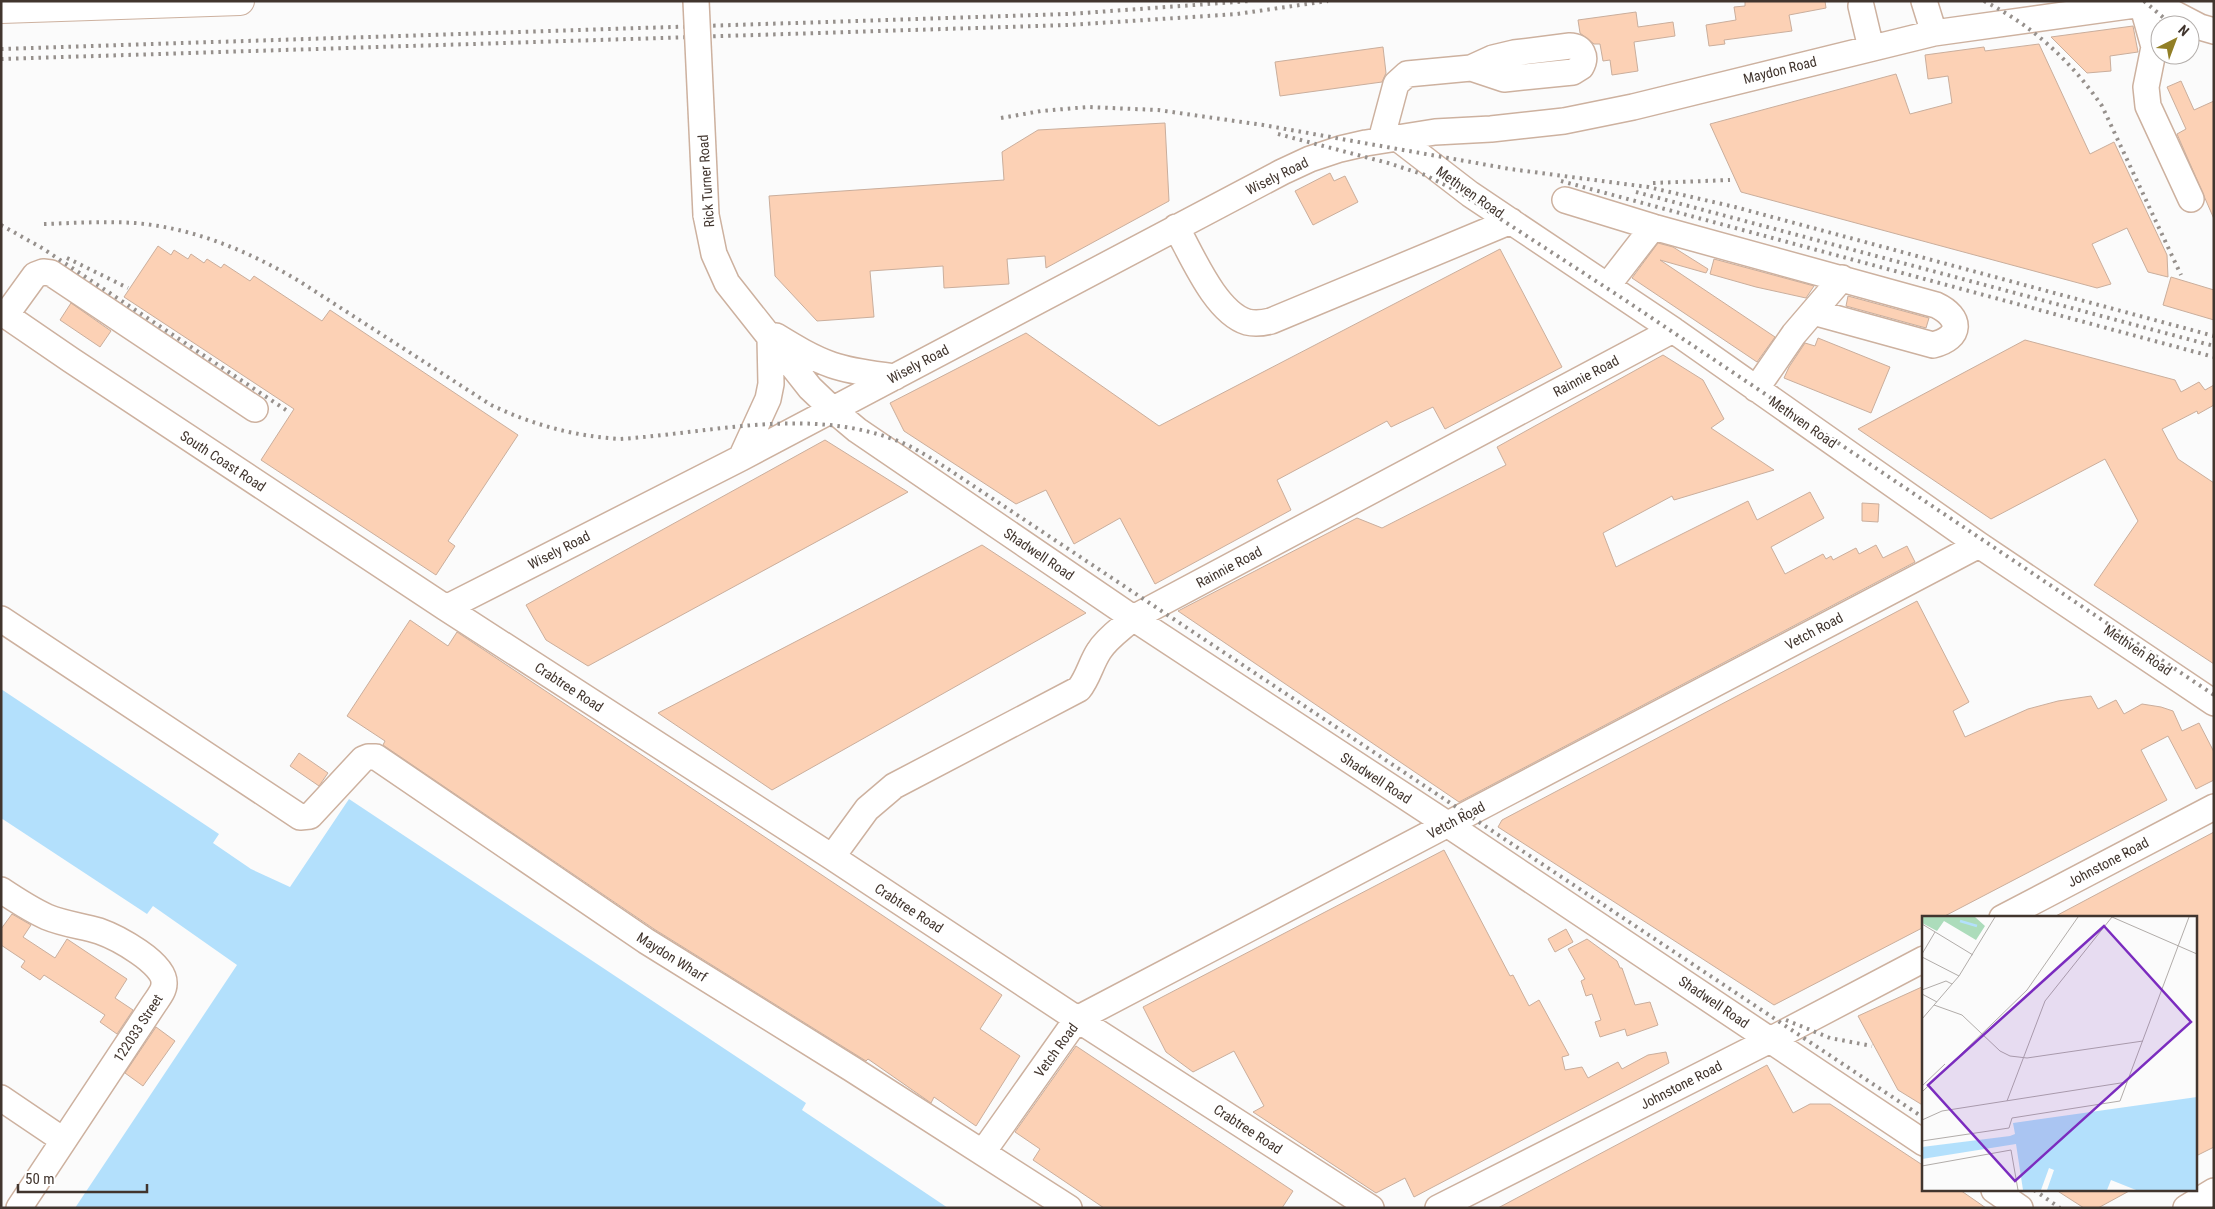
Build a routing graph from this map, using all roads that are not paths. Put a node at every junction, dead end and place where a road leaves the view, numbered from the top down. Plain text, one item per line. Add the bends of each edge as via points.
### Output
1 (240, 1) edge
2 (696, 1) edge
3 (1924, 1) edge
4 (2153, 3) edge
5 (1861, 6) dead end
6 (1, 9) edge
7 (2214, 31) edge
8 (1934, 33) junction
9 (1871, 48) junction
10 (1471, 68) dead end
11 (1389, 139) junction
12 (2190, 199) dead end
13 (1564, 200) dead end
14 (1511, 221) junction
15 (1176, 227) junction
16 (1653, 227) junction
17 (1842, 278) junction
18 (1608, 286) junction
19 (1813, 312) junction
20 (4, 314) edge
21 (1673, 330) junction
22 (765, 333) junction
23 (894, 376) junction
24 (1756, 389) junction
25 (255, 409) dead end
26 (832, 409) junction
27 (742, 458) junction
28 (1979, 545) junction
29 (446, 608) junction
30 (1133, 618) junction
31 (1, 619) edge
32 (2214, 703) edge
33 (2214, 807) edge
34 (1447, 824) junction
35 (832, 858) junction
36 (1, 890) edge
37 (2006, 916) edge
38 (1922, 960) edge
39 (1077, 1019) junction
40 (1770, 1040) junction
41 (1, 1098) edge
42 (64, 1140) junction
43 (1922, 1142) edge
44 (983, 1152) junction
45 (1997, 1192) edge
46 (18, 1208) edge
47 (1069, 1208) edge
48 (1371, 1208) edge
49 (1438, 1208) edge
50 (2020, 1208) edge

1 - 6 highway
2 - 22 street, Rick Turner Road, bridge via 706,215 714,254 727,283
3 - 8 street
4 - 7 street
4 - 8 street, Maydon Road
4 - 12 street via 2154,47 2146,87 2148,106
5 - 9 street
8 - 9 street, Maydon Road
9 - 11 street, Maydon Road via 1564,121
10 - 11 street via 1402,77 1396,84
11 - 14 street, Methven Road
11 - 15 street, Wisely Road via 1310,159
13 - 16 street
14 - 15 street via 1259,323 1247,322 1220,301
14 - 18 street, Methven Road
15 - 23 street, Wisely Road
16 - 17 street
16 - 18 street
17 - 19 street
17 - 19 street via 1944,309 1954,318 1955,331 1948,340 1933,345
18 - 21 street, Methven Road
19 - 24 street
20 - 25 street via 35,275 51,273
20 - 29 street, South Coast Road
21 - 24 street, Methven Road
21 - 30 street, Rainnie Road
22 - 23 street via 833,365
22 - 26 street, Rick Turner Road via 810,388
22 - 27 street via 771,384 768,399
23 - 26 street, Wisely Road
24 - 28 street, Methven Road
26 - 27 street, Wisely Road
26 - 30 street, Shadwell Road via 857,430
27 - 29 street, Wisely Road
28 - 32 street, Methven Road
28 - 34 street, Vetch Road
29 - 35 street, Crabtree Road
30 - 34 street, Shadwell Road
30 - 35 street, Rainnie Road via 1098,652 1079,690 894,786 867,809
31 - 44 street, Maydon Wharf via 300,817 310,816 361,761 376,757 646,941
33 - 37 street, Johnstone Road
34 - 39 street, Vetch Road
34 - 40 street, Shadwell Road
35 - 39 street, Crabtree Road
36 - 42 street, 122033 Street via 46,917 102,932 118,940 150,960 162,975 164,983 154,1004
38 - 40 street, Johnstone Road
39 - 44 street, Vetch Road
39 - 48 street, Crabtree Road
40 - 43 street, Shadwell Road
40 - 49 street, Johnstone Road
41 - 42 street
42 - 46 street, 122033 Street
44 - 47 street, Maydon Wharf
45 - 50 street

